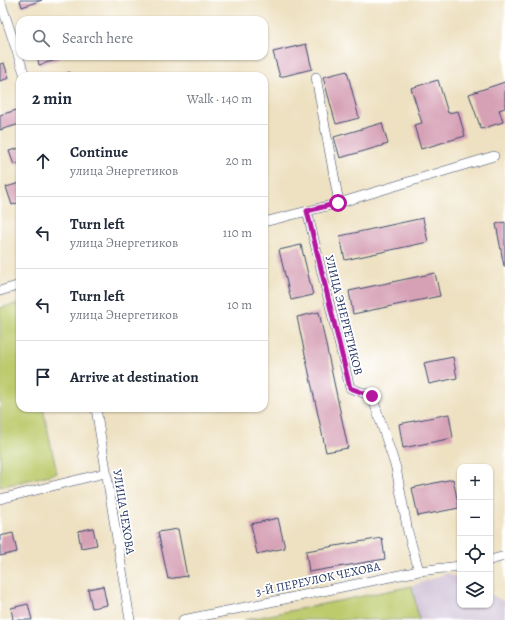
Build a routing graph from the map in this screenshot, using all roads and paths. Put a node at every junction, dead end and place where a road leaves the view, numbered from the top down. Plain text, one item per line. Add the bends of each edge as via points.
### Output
1 (0, 0) edge
2 (16, 49) edge
3 (20, 60) edge
4 (24, 72) edge
5 (316, 77) dead end
6 (494, 156) dead end
7 (338, 203) junction
8 (307, 211) junction
9 (268, 221) edge
10 (16, 286) edge
11 (0, 292) edge
12 (97, 412) edge
13 (105, 473) junction
14 (0, 500) edge
15 (505, 556) edge
16 (493, 559) edge
17 (457, 567) edge
18 (419, 570) junction
19 (130, 620) edge
20 (183, 620) edge

1 - 2 street
3 - 4 street
5 - 7 street
6 - 7 street
7 - 8 street
8 - 9 street
8 - 18 street, УЛИЦА ЭНЕРГЕТИКОВ via 350,388 372,396 396,468 408,532
10 - 11 street
12 - 13 street, УЛИЦА ЧЕХОВА
13 - 14 street
13 - 19 street, УЛИЦА ЧЕХОВА
15 - 16 street
17 - 18 street, 3-Й ПЕРЕУЛОК ЧЕХОВА
18 - 20 street, 3-Й ПЕРЕУЛОК ЧЕХОВА

